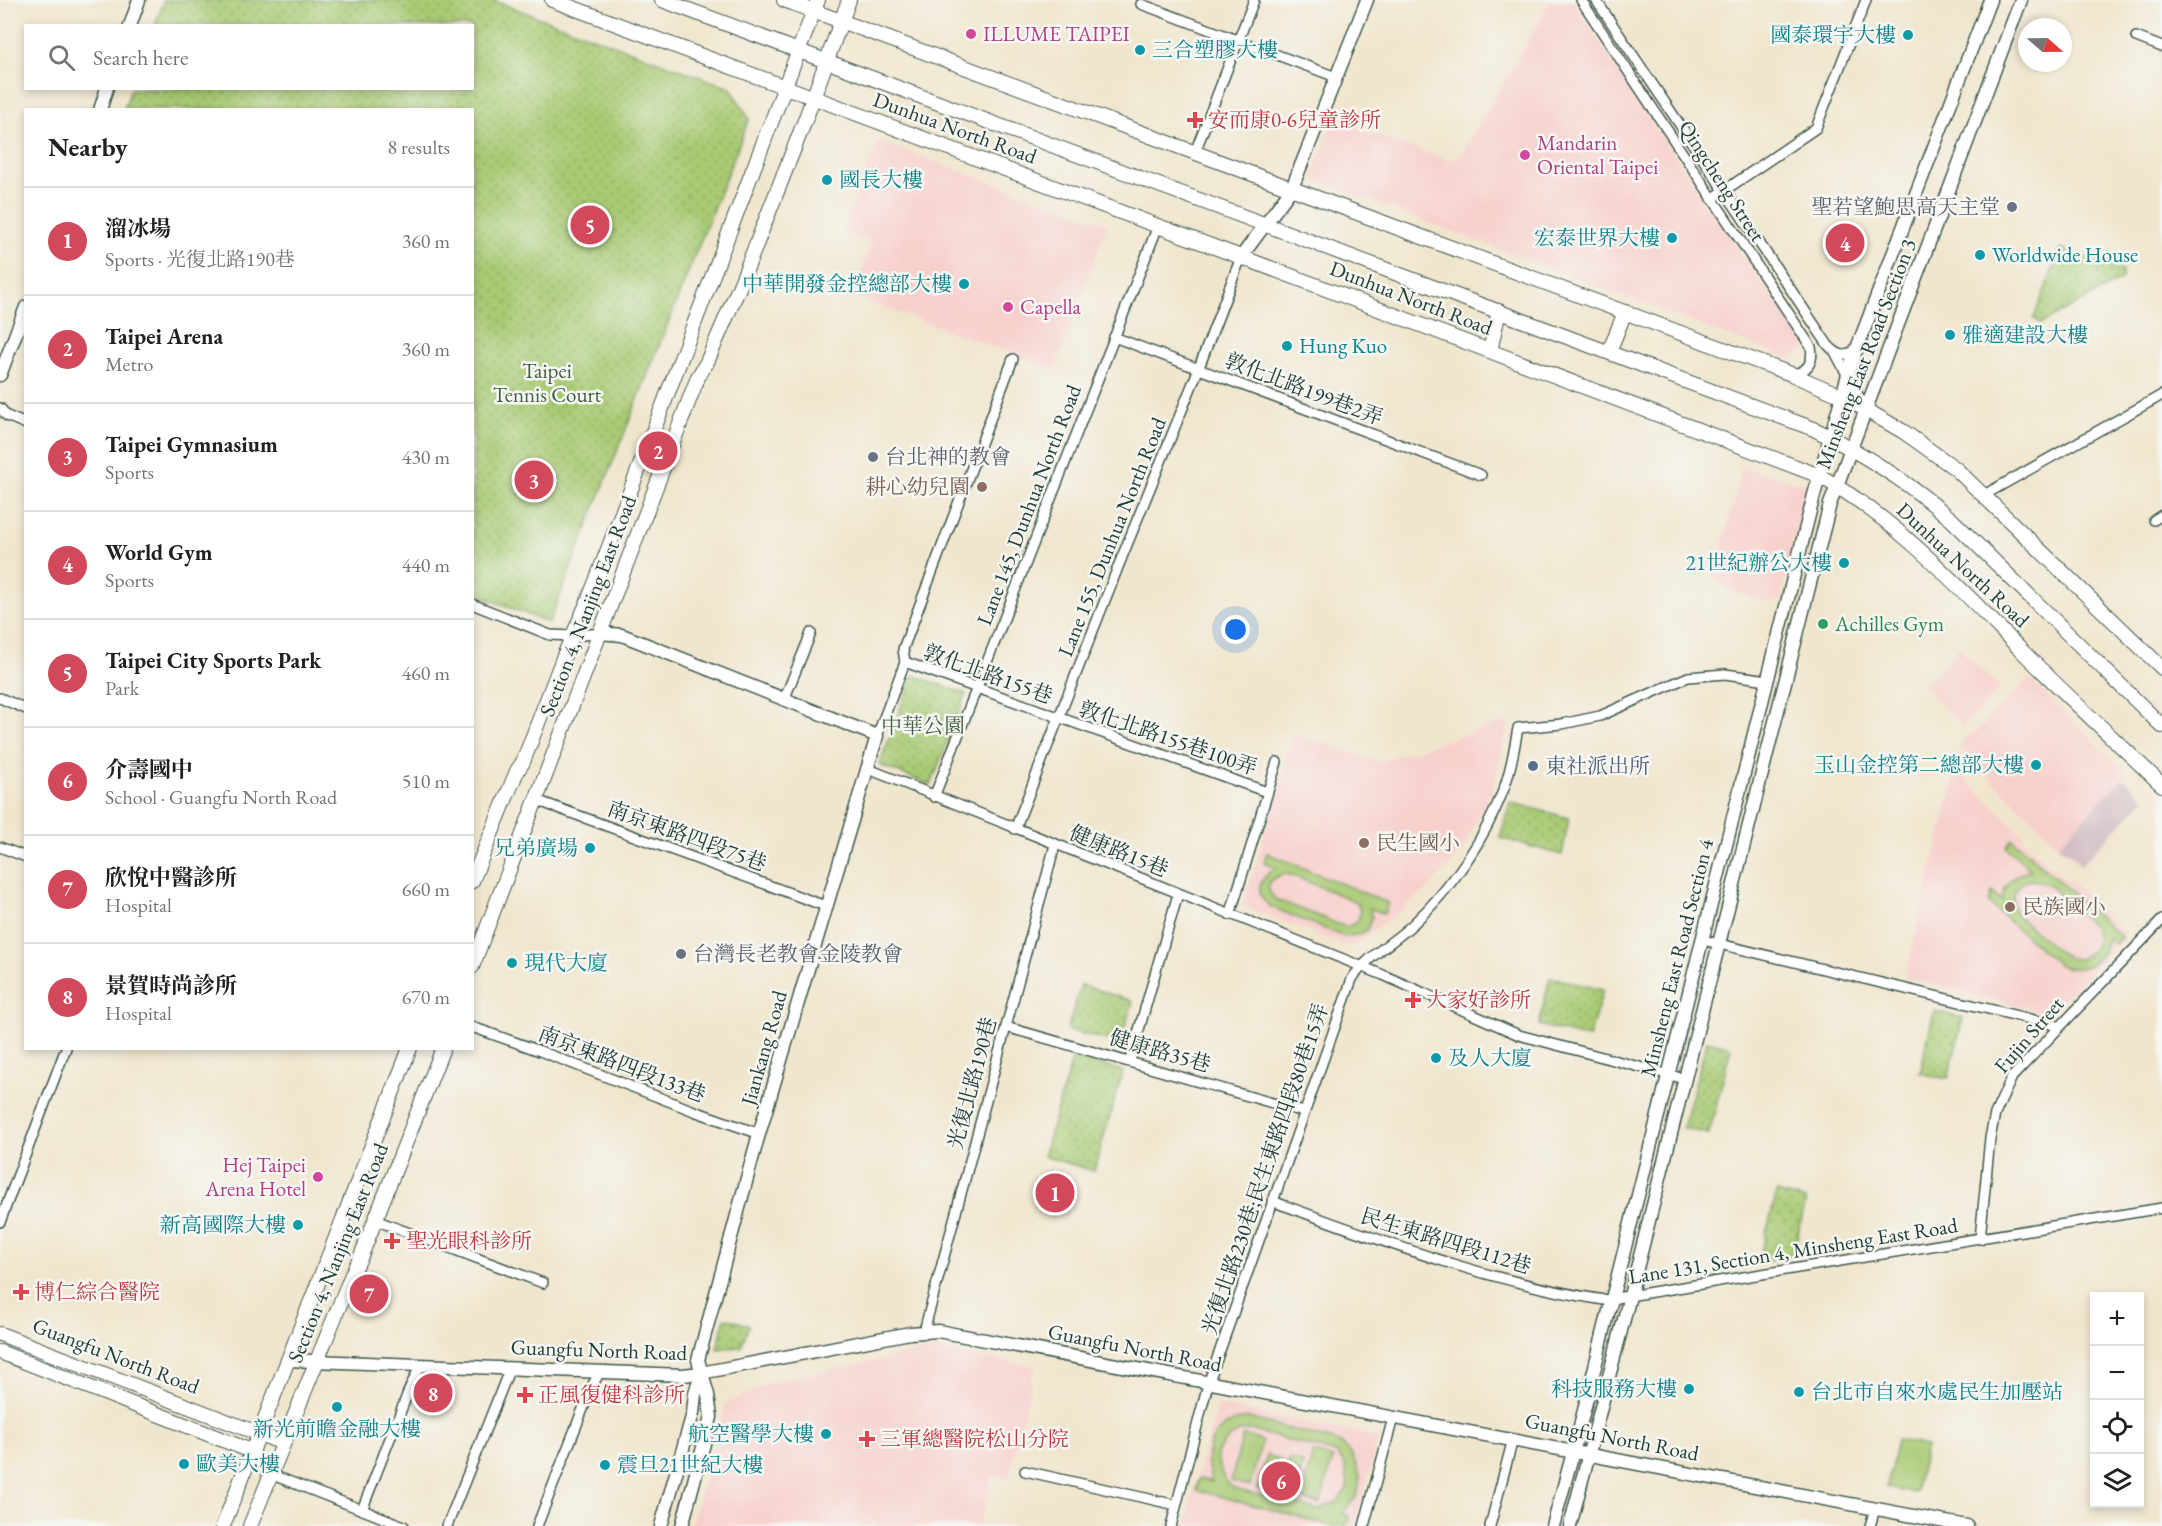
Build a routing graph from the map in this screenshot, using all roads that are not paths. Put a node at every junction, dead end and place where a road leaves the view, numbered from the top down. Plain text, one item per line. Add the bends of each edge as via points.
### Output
1 (139, 0) edge
2 (552, 0) edge
3 (662, 0) edge
4 (784, 0) edge
5 (849, 0) edge
6 (1254, 0) edge
7 (1367, 0) edge
8 (1581, 0) edge
9 (1596, 0) edge
10 (1866, 0) edge
11 (1990, 0) edge
12 (2021, 0) edge
13 (1141, 4) dead end
14 (817, 6) edge
15 (841, 20) junction
16 (131, 24) edge
17 (2136, 37) dead end
18 (1238, 40) junction
19 (2162, 47) edge
20 (800, 51) junction
21 (826, 60) junction
22 (1336, 77) junction
23 (786, 87) junction
24 (106, 90) edge
25 (812, 97) junction
26 (101, 108) edge
27 (1195, 152) junction
28 (1292, 188) junction
29 (1724, 190) junction
30 (1712, 199) junction
31 (1265, 224) junction
32 (1158, 226) junction
33 (1241, 257) junction
34 (1499, 311) junction
35 (24, 312) edge
36 (1625, 312) junction
37 (1114, 337) junction
38 (1860, 341) junction
39 (1490, 351) junction
40 (1609, 352) junction
41 (1835, 352) junction
42 (1013, 359) dead end
43 (1198, 369) junction
44 (1791, 374) junction
45 (0, 375) edge
46 (1848, 376) junction
47 (2162, 395) edge
48 (1842, 396) junction
49 (0, 408) edge
50 (1865, 409) junction
51 (24, 423) edge
52 (1831, 437) junction
53 (1851, 449) junction
54 (1481, 475) dead end
55 (1820, 476) junction
56 (1837, 485) junction
57 (1984, 495) junction
58 (474, 605) edge
59 (600, 633) junction
60 (811, 633) dead end
61 (573, 636) junction
62 (905, 662) junction
63 (2162, 668) edge
64 (1768, 680) junction
65 (977, 688) junction
66 (0, 698) edge
67 (784, 700) junction
68 (24, 708) edge
69 (1058, 719) junction
70 (2162, 726) edge
71 (877, 736) junction
72 (1277, 762) dead end
73 (866, 768) junction
74 (2162, 785) edge
75 (1267, 792) junction
76 (934, 797) junction
77 (537, 800) junction
78 (1015, 830) junction
79 (1055, 845) junction
80 (0, 847) edge
81 (24, 856) edge
82 (474, 876) edge
83 (1178, 894) junction
84 (825, 906) junction
85 (1230, 915) junction
86 (2162, 920) edge
87 (1703, 940) junction
88 (1720, 944) junction
89 (474, 962) edge
90 (1360, 967) junction
91 (2059, 1026) junction
92 (1006, 1027) junction
93 (474, 1028) edge
94 (65, 1050) edge
95 (409, 1050) edge
96 (442, 1050) edge
97 (1130, 1061) junction
98 (1669, 1074) junction
99 (1685, 1079) junction
100 (1304, 1112) junction
101 (760, 1134) junction
102 (1272, 1201) junction
103 (2162, 1208) edge
104 (375, 1220) junction
105 (0, 1222) edge
106 (1980, 1239) junction
107 (543, 1283) dead end
108 (1630, 1296) junction
109 (1612, 1299) junction
110 (924, 1331) junction
111 (0, 1334) edge
112 (0, 1352) edge
113 (288, 1360) junction
114 (316, 1361) junction
115 (421, 1365) junction
116 (510, 1368) junction
117 (600, 1372) junction
118 (701, 1373) junction
119 (1209, 1384) junction
120 (1393, 1418) junction
121 (258, 1433) junction
122 (1513, 1439) junction
123 (283, 1443) junction
124 (1574, 1450) junction
125 (251, 1451) junction
126 (1590, 1453) junction
127 (1025, 1471) dead end
128 (270, 1474) junction
129 (1176, 1504) junction
130 (1875, 1509) junction
131 (362, 1510) junction
132 (1960, 1525) edge
133 (223, 1526) edge
134 (250, 1526) edge
135 (404, 1526) edge
136 (447, 1526) edge
137 (537, 1526) edge
138 (661, 1526) edge
139 (682, 1526) edge
140 (1171, 1526) edge
141 (1364, 1526) edge
142 (1490, 1526) edge
143 (1553, 1526) edge
144 (1570, 1526) edge
145 (1870, 1526) edge

1 - 16 street
2 - 23 main road, Dunhua North Road
3 - 20 main road, Dunhua North Road
4 - 14 main road
5 - 15 main road, Section 4, Nanjing East Road
6 - 18 street
7 - 22 street
8 - 30 street, Qingcheng Street
9 - 29 street, Qingcheng Street
10 - 29 street via 1816,128
11 - 38 street, Minsheng East Road Section 3
12 - 50 street, Minsheng East Road Section 3
13 - 18 street
14 - 15 main road
14 - 20 main road, Section 4, Nanjing East Road
15 - 21 main road, Section 4, Nanjing East Road
15 - 27 main road
17 - 19 street
18 - 22 street
18 - 27 street
20 - 21 main road, Dunhua North Road
20 - 23 main road, Section 4, Nanjing East Road
21 - 25 main road, Section 4, Nanjing East Road
21 - 31 main road, Dunhua North Road
22 - 28 street
23 - 25 main road, Dunhua North Road
23 - 61 main road, Section 4, Nanjing East Road
24 - 26 street
25 - 32 main road, Dunhua North Road
25 - 59 main road, Section 4, Nanjing East Road via 746,273 698,377
27 - 28 main road
28 - 31 street
28 - 36 main road
29 - 30 street
29 - 41 street, Qingcheng Street
30 - 44 street, Qingcheng Street via 1811,347 1809,364 1802,372
31 - 33 street
31 - 34 main road, Dunhua North Road
32 - 33 main road, Dunhua North Road
32 - 37 street, Lane 145, Dunhua North Road
33 - 39 main road, Dunhua North Road
33 - 43 street, Lane 155, Dunhua North Road
34 - 39 main road
34 - 40 main road, Dunhua North Road
35 - 45 street
36 - 40 main road
36 - 44 main road
37 - 43 street, 敦化北路199巷2弄
37 - 65 street, Lane 145, Dunhua North Road
38 - 41 street via 1851,354
38 - 46 street, Minsheng East Road Section 3
39 - 55 main road, Dunhua North Road
40 - 52 main road, Dunhua North Road
41 - 46 street, Qingcheng Street
42 - 62 street, Jiankang Road via 903,649
43 - 54 street, 敦化北路199巷2弄
43 - 69 street, Lane 155, Dunhua North Road
44 - 48 main road
46 - 48 street, Minsheng East Road Section 3
46 - 50 street, Qingcheng Street
47 - 57 street
48 - 50 main road
48 - 52 street, Minsheng East Road Section 3
49 - 51 street via 7,416
50 - 53 street, Minsheng East Road Section 3
50 - 57 main road via 1932,451
52 - 53 main road, Dunhua North Road
52 - 55 street, Minsheng East Road Section 3
53 - 56 street, Minsheng East Road Section 3
53 - 70 main road, Dunhua North Road via 1923,495 1952,520
55 - 56 main road, Dunhua North Road
55 - 64 street, Minsheng East Road Section 4
56 - 74 main road, Dunhua North Road via 1920,548
56 - 88 street, Minsheng East Road Section 4
57 - 63 main road
58 - 61 street via 550,635
59 - 61 street
59 - 67 street via 622,635
59 - 77 main road, Section 4, Nanjing East Road
60 - 67 street
61 - 82 main road, Section 4, Nanjing East Road
62 - 65 street, 敦化北路155巷
62 - 71 street, Jiankang Road
64 - 87 street, Minsheng East Road Section 4
64 - 90 street via 1725,674 1688,677 1600,716 1518,729 1504,790 1477,846 1414,924
65 - 69 street, 敦化北路155巷
65 - 76 street, Lane 145, Dunhua North Road
66 - 68 street
67 - 71 street
69 - 75 street, 敦化北路155巷100弄
69 - 78 street, Lane 155, Dunhua North Road
71 - 73 street, Jiankang Road
72 - 75 street
73 - 76 street, 健康路15巷
73 - 84 street, Jiankang Road
75 - 85 street
76 - 78 street, 健康路15巷
77 - 84 street, 南京東路四段75巷
77 - 89 main road, Section 4, Nanjing East Road
78 - 79 street, 健康路15巷
79 - 83 street, 健康路15巷
79 - 92 street, 光復北路190巷
80 - 81 street
83 - 85 street, 健康路15巷
83 - 97 street
84 - 101 street, Jiankang Road
85 - 90 street, 健康路15巷
86 - 91 street, Fujin Street
87 - 88 street
87 - 98 street, Minsheng East Road Section 4
88 - 91 street
88 - 99 street, Minsheng East Road Section 4
90 - 98 street, 健康路15巷 via 1519,1035
90 - 100 street, 光復北路230巷;民生東路四段80巷15弄 via 1349,987
91 - 106 street, Fujin Street via 2012,1077 1995,1114
92 - 97 street, 健康路35巷
92 - 110 street, 光復北路190巷
93 - 101 street, 南京東路四段133巷
94 - 105 street
95 - 113 main road, Section 4, Nanjing East Road
96 - 104 main road, Section 4, Nanjing East Road
97 - 100 street, 健康路35巷
98 - 99 street, 健康路15巷
98 - 109 street, Minsheng East Road Section 4
99 - 108 street, Minsheng East Road Section 4
100 - 102 street, 光復北路230巷;民生東路四段80巷15弄
101 - 118 street, Jiankang Road via 698,1360
102 - 109 street, 民生東路四段112巷 via 1472,1271 1535,1288
102 - 119 street, 光復北路230巷;民生東路四段80巷15弄
103 - 106 street, Lane 131, Section 4, Minsheng East Road
104 - 107 street
104 - 114 main road, Section 4, Nanjing East Road
106 - 108 street, Lane 131, Section 4, Minsheng East Road
108 - 109 street, Lane 131, Section 4, Minsheng East Road
108 - 126 street, Minsheng East Road Section 4
109 - 124 street, Minsheng East Road Section 4
110 - 118 street, Guangfu North Road
110 - 119 street, Guangfu North Road via 938,1330
111 - 121 main road, Guangfu North Road
112 - 125 main road, Guangfu North Road
113 - 114 street, Guangfu North Road
113 - 121 main road, Section 4, Nanjing East Road
114 - 115 street, Guangfu North Road
114 - 123 main road, Section 4, Nanjing East Road
115 - 116 street, Guangfu North Road
115 - 131 street
116 - 117 street, Guangfu North Road
116 - 136 street
117 - 118 street, Guangfu North Road
117 - 137 street
118 - 138 street, Jiankang Road
118 - 139 street, Jiankang Road via 711,1417
119 - 120 street, Guangfu North Road
119 - 129 street, 光復北路230巷;民生東路四段80巷15弄
120 - 122 street, Guangfu North Road
120 - 141 street
121 - 123 main road, Guangfu North Road
121 - 125 main road, Section 4, Nanjing East Road
122 - 124 street, Guangfu North Road
122 - 142 street
123 - 128 main road, Section 4, Nanjing East Road
124 - 126 street, Guangfu North Road
124 - 143 street, Minsheng East Road Section 4
125 - 128 street, Guangfu North Road
125 - 133 main road, Section 4, Nanjing East Road
126 - 130 street, Guangfu North Road
126 - 144 street, Minsheng East Road Section 4
127 - 129 street
128 - 131 street
128 - 134 main road, Section 4, Nanjing East Road
129 - 140 street, 光復北路230巷;民生東路四段80巷15弄
130 - 132 street, Guangfu North Road
130 - 145 street
131 - 135 street

